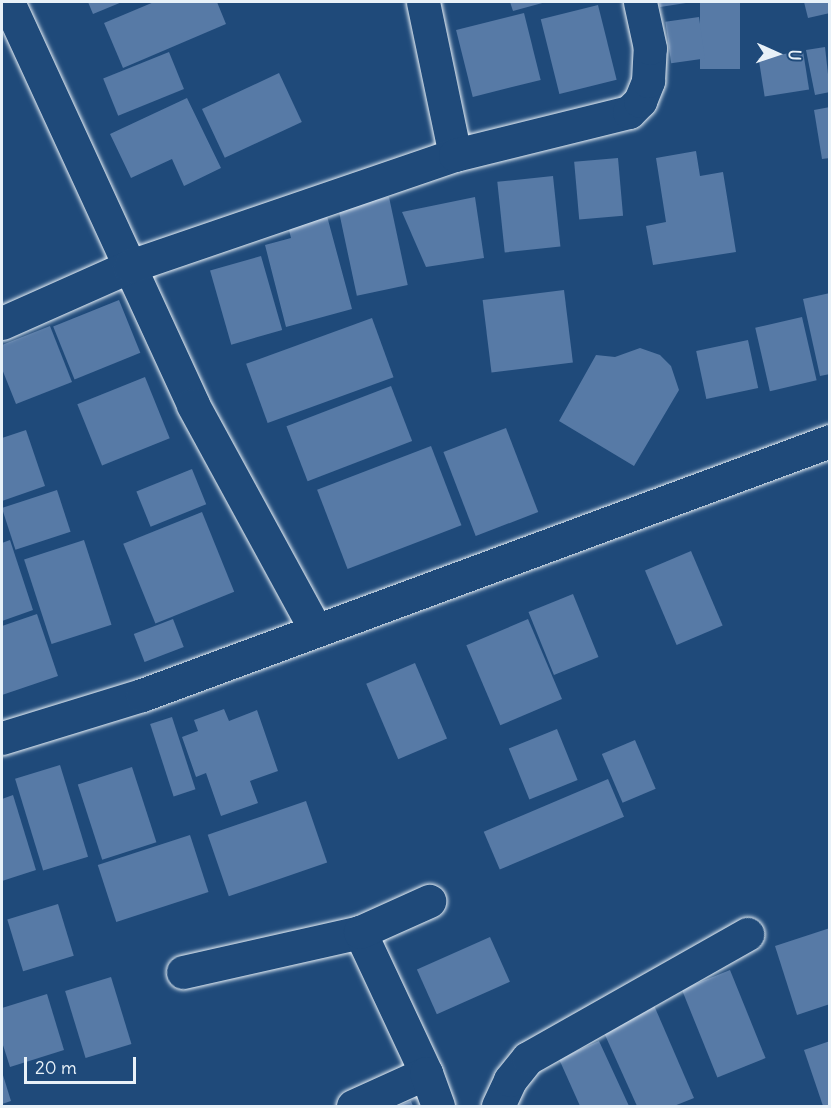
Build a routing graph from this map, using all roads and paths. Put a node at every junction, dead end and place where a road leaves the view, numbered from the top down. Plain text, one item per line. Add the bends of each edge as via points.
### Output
1 (8, 2) edge
2 (423, 2) edge
3 (640, 2) edge
4 (455, 155) junction
5 (130, 266) junction
6 (2, 323) edge
7 (830, 441) edge
8 (315, 629) junction
9 (2, 738) edge
10 (429, 901) dead end
11 (360, 932) junction
12 (747, 934) dead end
13 (183, 972) dead end
14 (426, 1073) junction
15 (353, 1107) edge
16 (438, 1107) edge
17 (498, 1107) edge

1 - 5 street
2 - 4 street
3 - 4 street via 650,48 648,81 640,101 629,112
4 - 5 street
5 - 6 street
5 - 8 street via 193,405
7 - 8 street
8 - 9 street via 142,696
10 - 11 street
11 - 13 street
11 - 14 street
12 - 17 street via 528,1058 510,1080
14 - 15 street
14 - 16 street

